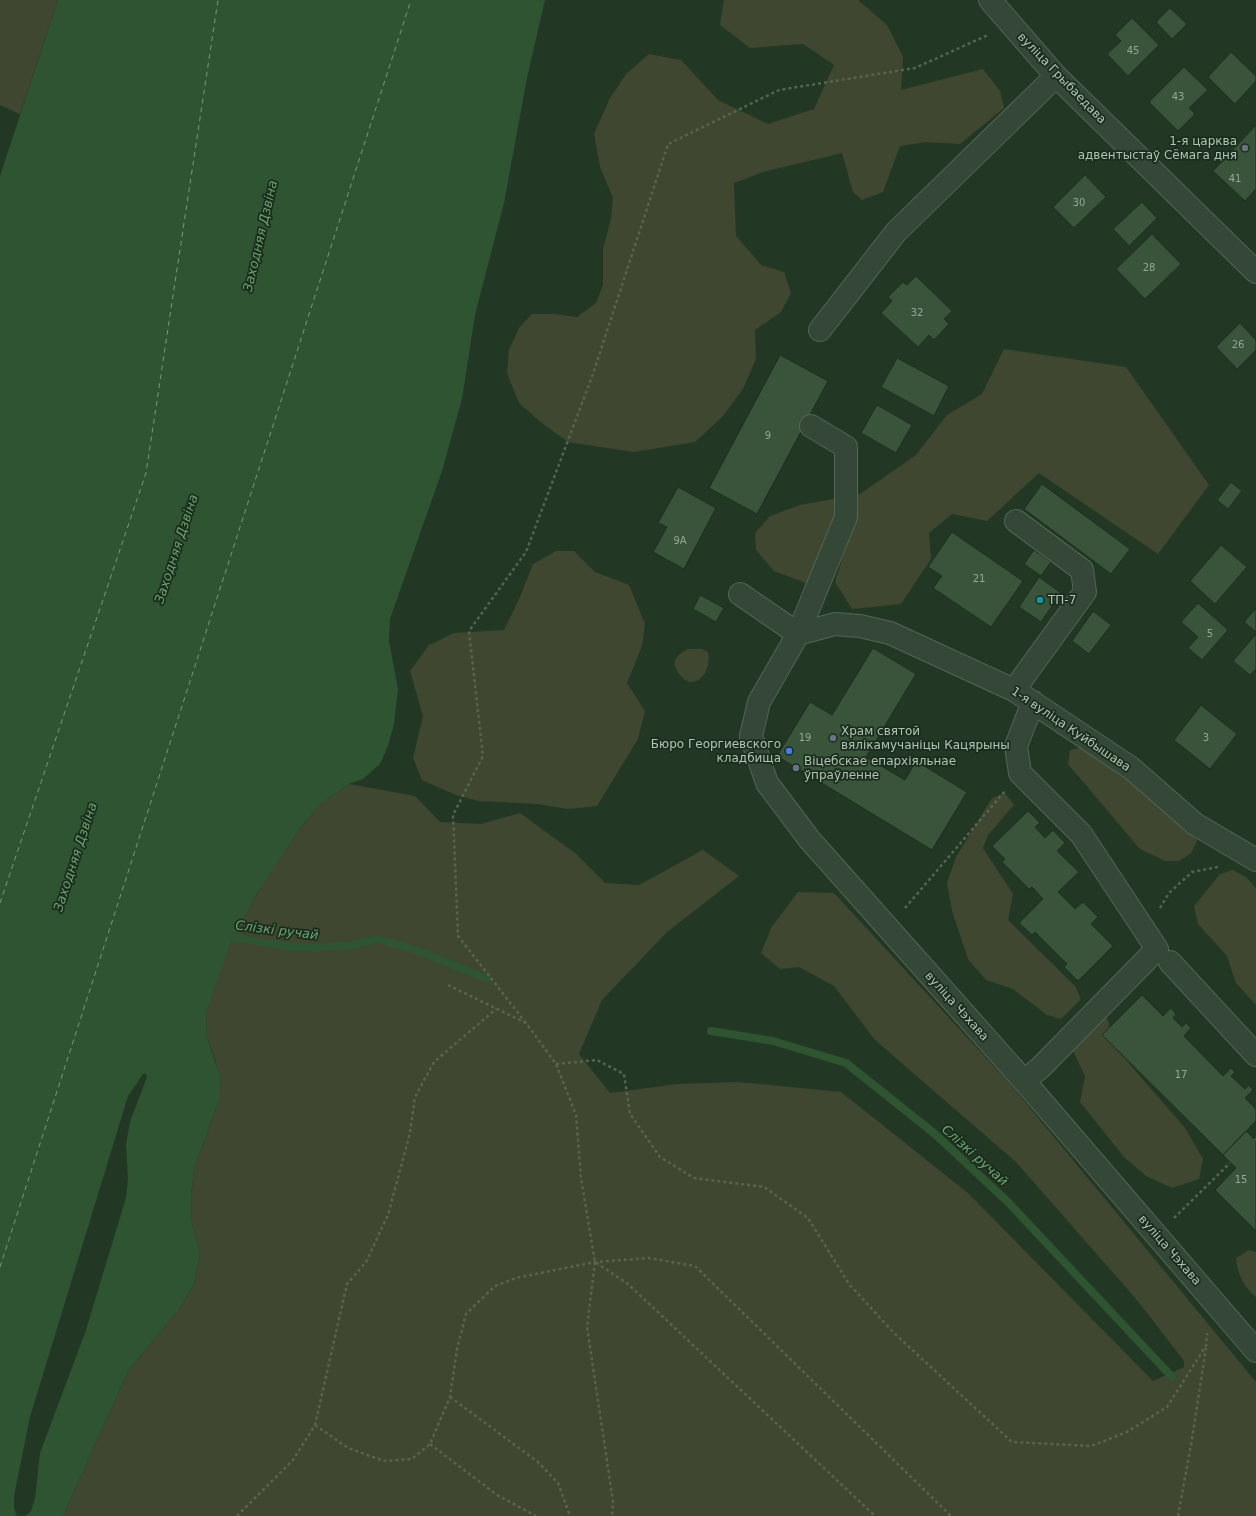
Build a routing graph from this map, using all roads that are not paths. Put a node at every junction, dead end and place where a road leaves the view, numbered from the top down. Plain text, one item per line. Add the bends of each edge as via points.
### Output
1 (990, 0) edge
2 (1056, 76) junction
3 (1256, 272) edge
4 (820, 330) dead end
5 (811, 426) dead end
6 (1016, 521) dead end
7 (740, 594) dead end
8 (798, 634) junction
9 (1014, 690) junction
10 (1033, 702) junction
11 (1256, 860) edge
12 (1170, 962) dead end
13 (1256, 1055) edge
14 (1024, 1081) junction
15 (1256, 1350) edge

1 - 2 street, вуліца Грыбаедава
2 - 3 street, вуліца Грыбаедава
2 - 4 street via 896,232
5 - 8 street, вуліца Чэхава via 846,447 846,518
6 - 9 street via 1082,570 1085,592
7 - 8 street
8 - 9 street, 1-я вуліца Куйбышава via 835,624 860,626 890,633
8 - 14 street, вуліца Чэхава via 759,702 751,736 767,783 809,839
9 - 10 street, 1-я вуліца Куйбышава
10 - 11 street, 1-я вуліца Куйбышава via 1131,768 1195,824
10 - 14 street via 1016,746 1020,773 1080,834 1157,948 1040,1068
12 - 13 street
14 - 15 street, вуліца Чэхава

